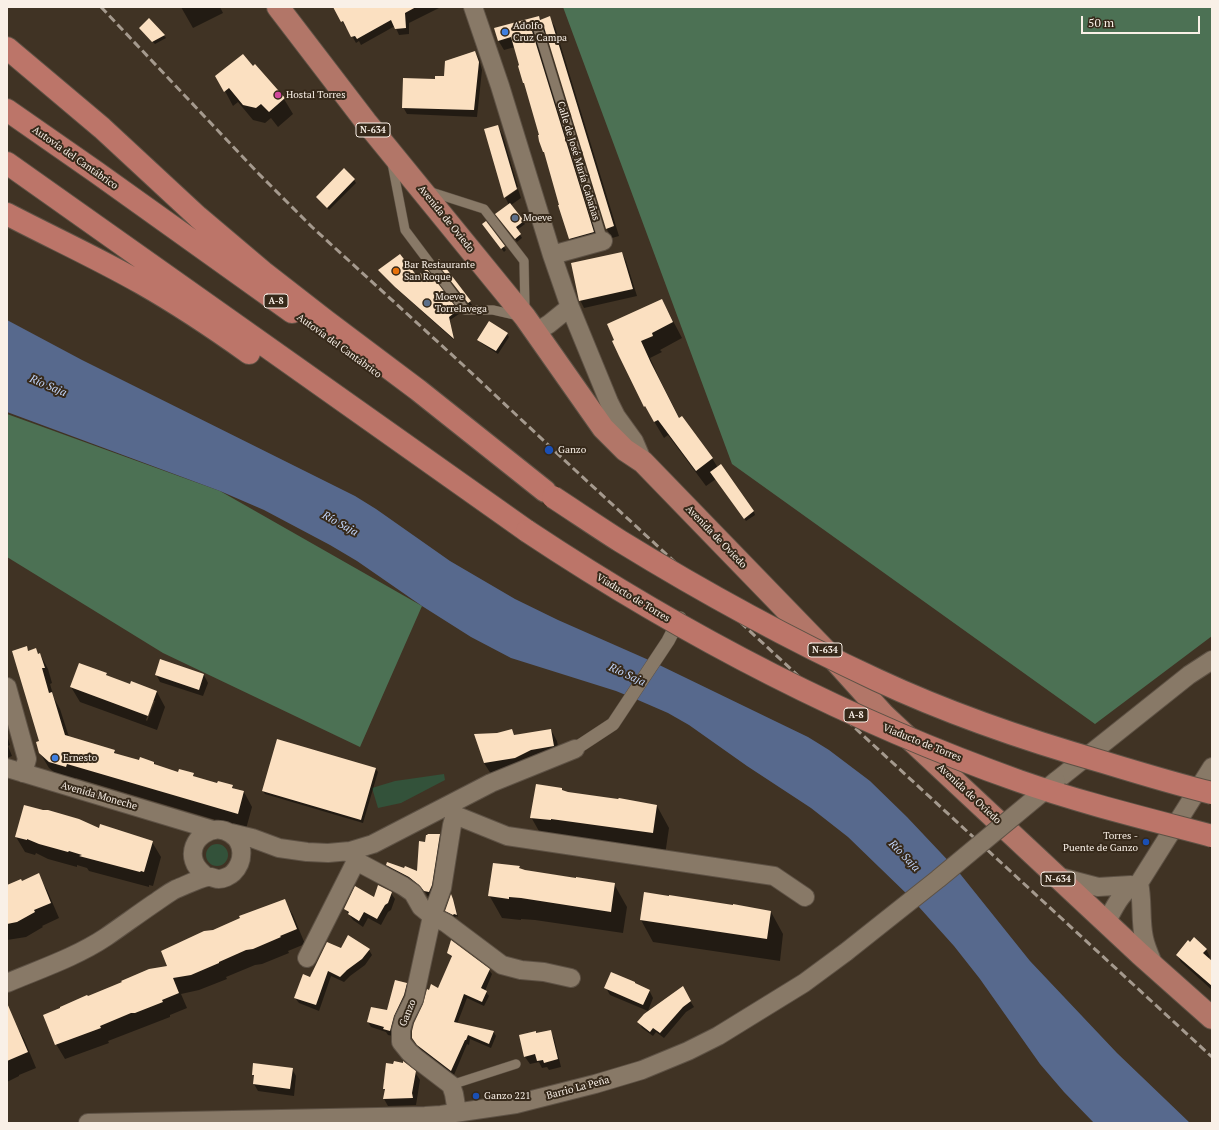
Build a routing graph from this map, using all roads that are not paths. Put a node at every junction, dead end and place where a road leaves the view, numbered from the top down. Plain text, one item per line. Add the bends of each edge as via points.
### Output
1 (278, 7) edge
2 (473, 7) edge
3 (538, 29) dead end
4 (7, 48) edge
5 (7, 110) edge
6 (390, 151) junction
7 (7, 163) edge
8 (421, 189) junction
9 (7, 214) edge
10 (603, 241) joint
11 (552, 256) junction
12 (570, 307) junction
13 (530, 324) junction
14 (643, 462) junction
15 (549, 494) junction
16 (527, 531) junction
17 (680, 617) dead end
18 (1212, 660) edge
19 (7, 687) edge
20 (575, 749) joint
21 (1212, 767) edge
22 (15, 771) edge
23 (1212, 793) edge
24 (453, 809) junction
25 (175, 818) junction
26 (213, 830) junction
27 (230, 833) junction
28 (1212, 836) edge
29 (279, 848) junction
30 (193, 856) junction
31 (353, 856) junction
32 (240, 864) junction
33 (1056, 876) junction
34 (208, 877) junction
35 (1137, 887) junction
36 (173, 891) junction
37 (804, 897) dead end
38 (432, 916) junction
39 (1106, 923) junction
40 (307, 958) dead end
41 (1155, 968) junction
42 (571, 978) dead end
43 (7, 983) edge
44 (1212, 1018) edge
45 (516, 1064) dead end
46 (451, 1085) junction
47 (446, 1117) edge
48 (182, 1122) edge
49 (88, 1123) edge

1 - 6 highway, Avenida de Oviedo / N-634
2 - 11 street
3 - 10 lane, Calle de José María Cabañas
4 - 15 highway via 102,128 263,272
5 - 15 highway, Autovía del Cantábrico / A-8
6 - 8 highway, Avenida de Oviedo / N-634
6 - 13 lane via 405,230 465,310 493,310
7 - 16 highway, A-8
8 - 13 highway, Avenida de Oviedo / N-634
8 - 13 lane via 484,209 524,261
9 - 16 highway via 166,298 425,470
10 - 11 street, Calle de José María Cabañas
11 - 12 street
12 - 13 street via 549,324
12 - 14 street via 609,402 634,441
13 - 14 highway, Avenida de Oviedo / N-634 via 603,428 625,450
14 - 33 highway, Avenida de Oviedo / N-634 via 884,714
15 - 23 highway, A-8, bridge via 718,599 878,680 1011,733 1084,757
16 - 28 highway, Viaducto de Torres / A-8, bridge via 601,579 691,632 872,723 1021,781
17 - 20 street via 668,641 613,724
18 - 47 street, Barrio La Peña, bridge via 1189,675 846,952 804,983 718,1036 642,1070 595,1084 516,1104
19 - 22 street, Avenida Moneche via 27,759
20 - 24 street via 491,783
21 - 35 street
22 - 25 street, Avenida Moneche
24 - 31 street via 373,844
24 - 37 street via 507,836 774,876
24 - 38 street, Ganzo via 442,888
25 - 26 street, Avenida Moneche
25 - 30 street via 188,833
26 - 27 street
26 - 30 street via 196,840
27 - 29 street
27 - 32 street via 237,839 242,851
29 - 31 street
29 - 32 street via 256,854
30 - 34 street via 199,870
30 - 36 street
31 - 38 street via 413,893 421,907
31 - 40 street
32 - 34 street via 232,874 220,879
33 - 35 street via 1098,887
33 - 39 highway, Avenida de Oviedo / N-634
34 - 36 street
35 - 39 street via 1125,909
35 - 41 street via 1144,938
36 - 43 street via 88,948
38 - 42 street via 446,923 502,964 521,970
38 - 46 street, Ganzo via 414,999 401,1030 401,1042 417,1059
39 - 41 highway, Avenida de Oviedo / N-634
41 - 44 highway, Avenida de Oviedo / N-634
45 - 46 lane
46 - 47 street via 454,1094
47 - 48 street, Barrio La Peña
48 - 49 street, Barrio La Peña

